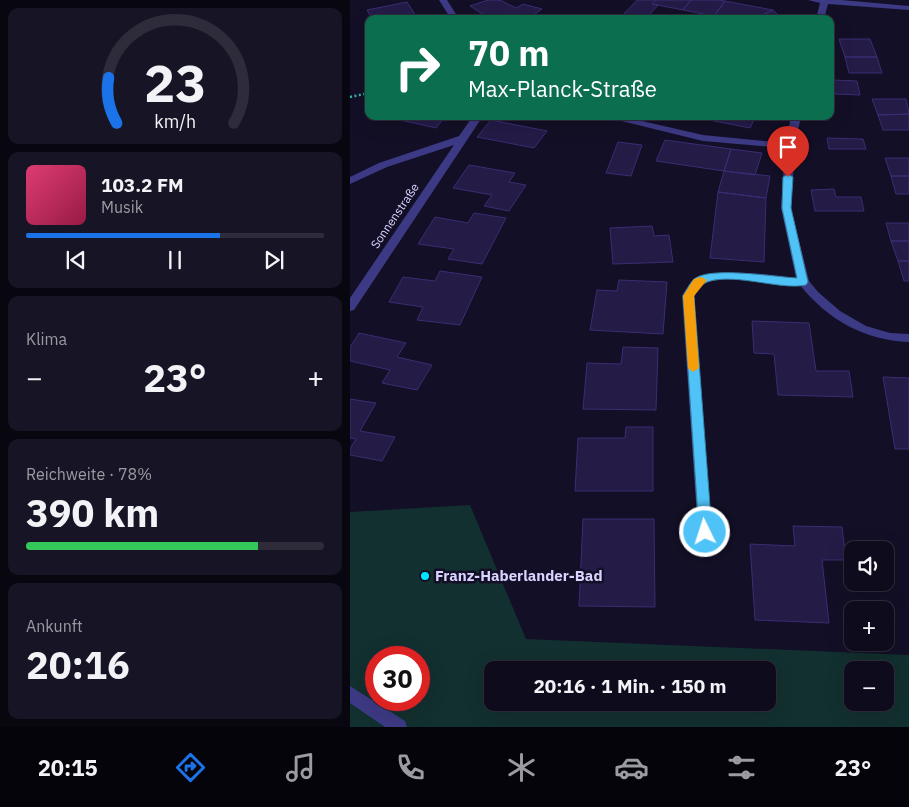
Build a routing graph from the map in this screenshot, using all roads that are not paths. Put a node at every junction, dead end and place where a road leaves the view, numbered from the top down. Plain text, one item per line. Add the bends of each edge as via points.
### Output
1 (444, 0) edge
2 (812, 0) edge
3 (824, 2) junction
4 (909, 8) edge
5 (453, 15) edge
6 (821, 15) edge
7 (475, 120) edge
8 (624, 120) edge
9 (795, 120) edge
10 (461, 140) junction
11 (790, 146) junction
12 (350, 181) edge
13 (803, 282) junction
14 (350, 307) edge
15 (909, 338) edge
16 (705, 532) dead end
17 (350, 694) edge
18 (399, 727) edge

1 - 5 street
2 - 3 street
3 - 4 street
3 - 6 street
7 - 10 street, Sonnenstraße
8 - 11 street via 703,138
9 - 11 street
10 - 12 street via 383,165
10 - 14 street, Sonnenstraße
11 - 13 street via 786,208
13 - 15 street via 836,314 862,329 890,337
13 - 16 street via 711,277 698,282 688,296
17 - 18 street

